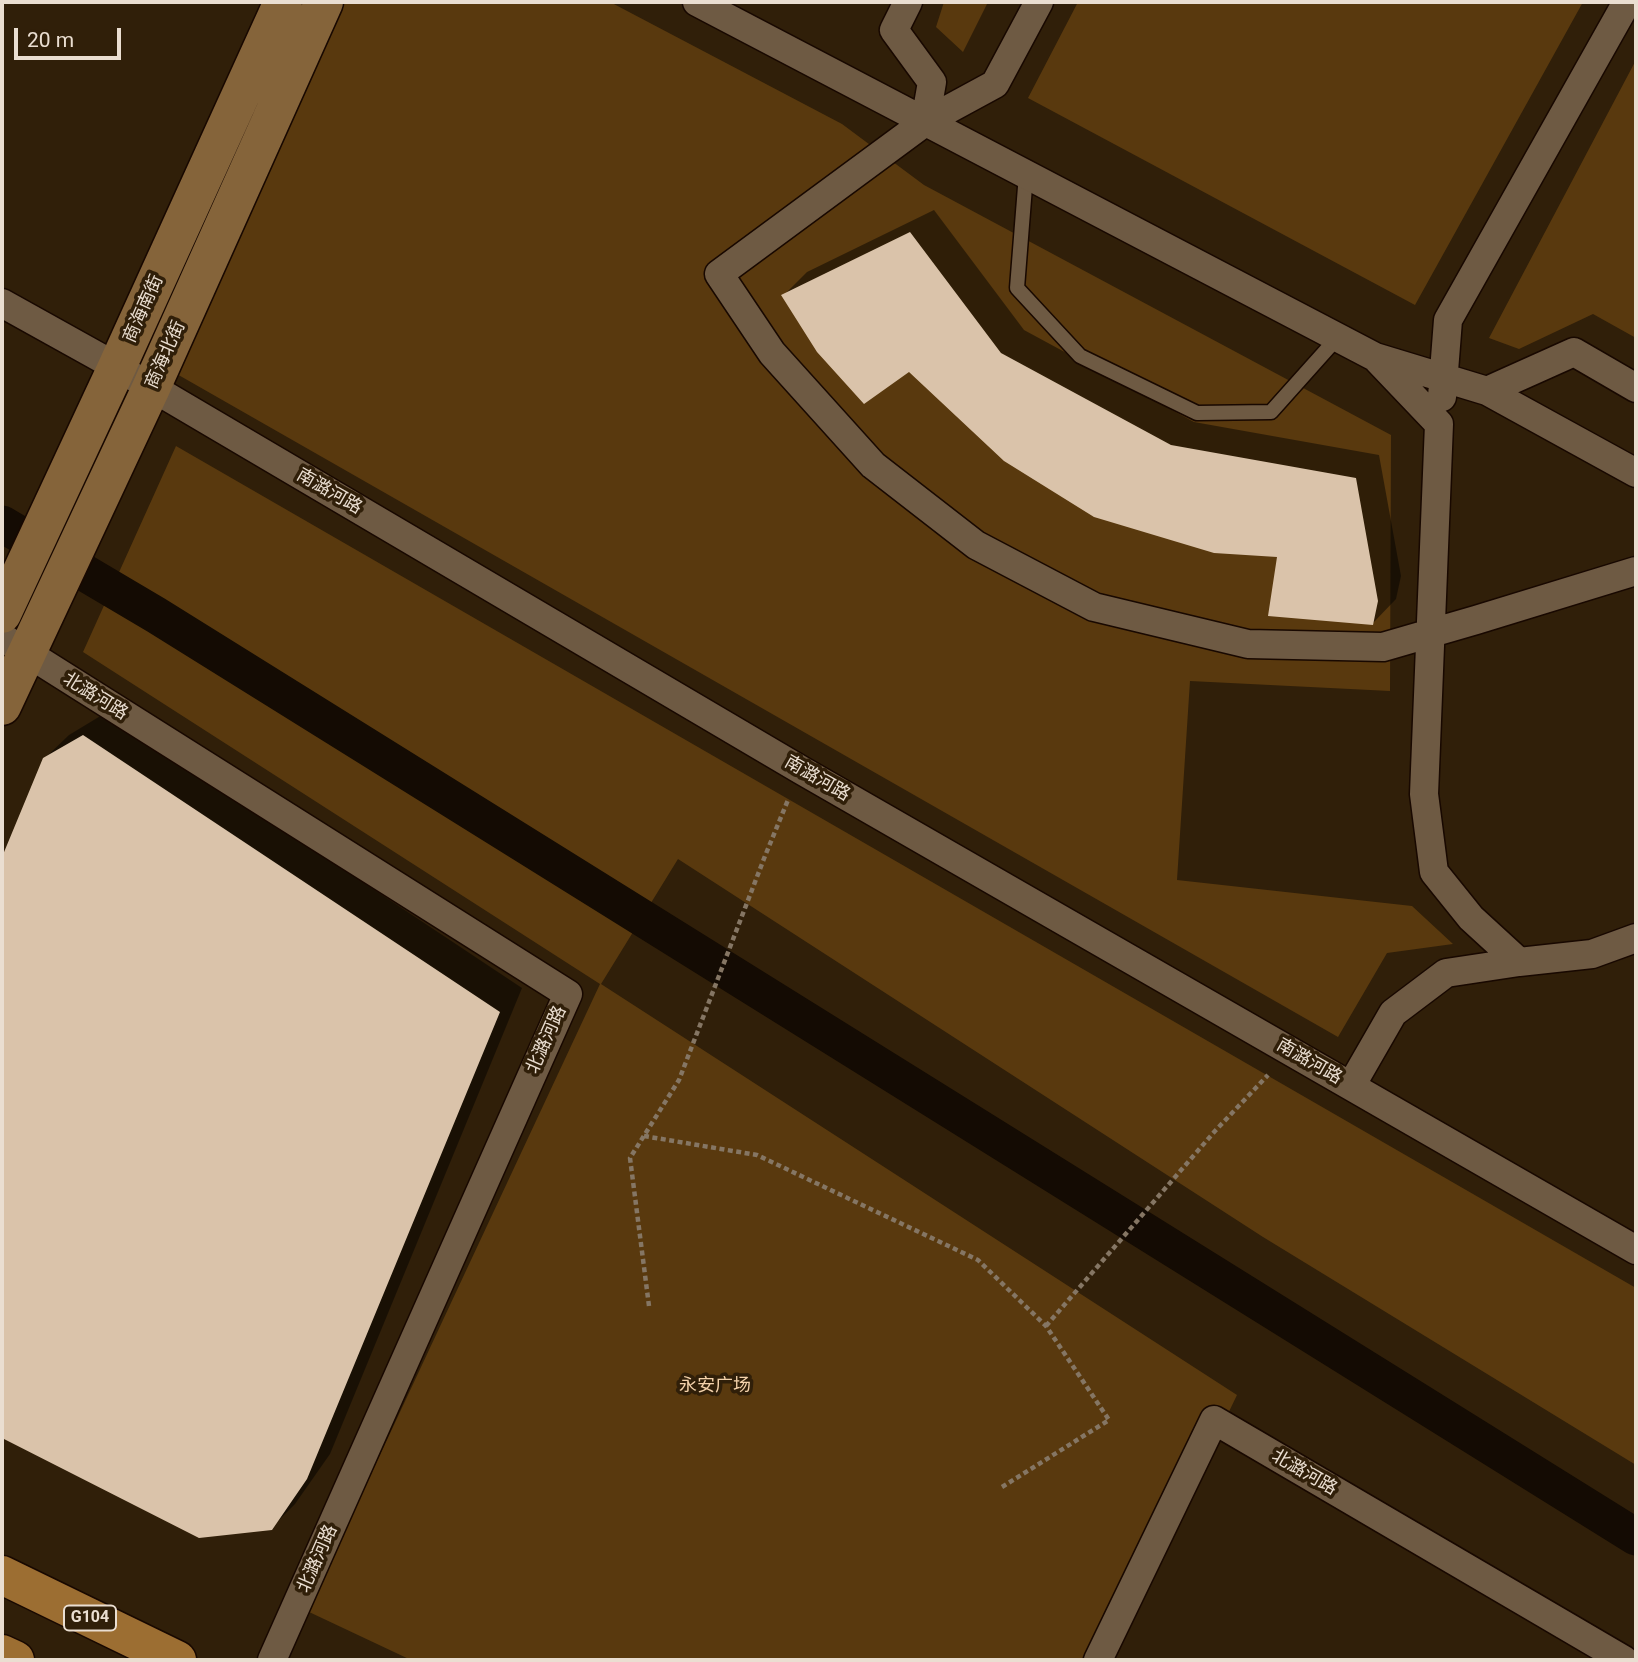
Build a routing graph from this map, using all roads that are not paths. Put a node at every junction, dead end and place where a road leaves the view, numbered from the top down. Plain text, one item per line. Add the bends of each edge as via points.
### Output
1 (283, 2) edge
2 (324, 2) edge
3 (697, 2) edge
4 (908, 2) edge
5 (1040, 2) edge
6 (1627, 2) edge
7 (925, 122) junction
8 (1026, 174) junction
9 (2, 303) edge
10 (1338, 337) junction
11 (1375, 357) junction
12 (117, 367) junction
13 (1444, 378) junction
14 (151, 388) junction
15 (1636, 388) edge
16 (1487, 391) junction
17 (1439, 424) junction
18 (1636, 473) edge
19 (1636, 571) edge
20 (2, 614) edge
21 (1431, 633) junction
22 (21, 641) edge
23 (2, 706) edge
24 (1636, 939) edge
25 (1520, 962) junction
26 (1351, 1086) junction
27 (1636, 1250) edge
28 (2, 1575) edge
29 (2, 1654) edge
30 (15, 1660) edge
31 (177, 1660) edge
32 (272, 1660) edge
33 (1098, 1660) edge
34 (1624, 1660) edge

1 - 12 main road, 商海南街
2 - 14 main road, 商海北街
3 - 7 street
4 - 7 street via 894,30 932,82
5 - 7 street via 995,84
6 - 13 street via 1448,320
7 - 8 street
7 - 21 street via 719,274 772,353 873,465 976,545 1094,607 1248,644 1383,647
8 - 10 street
8 - 10 lane via 1017,289 1080,356 1196,413 1271,412
9 - 12 street, 南潞河路
10 - 11 street
11 - 13 street
11 - 17 street
12 - 14 street, 南潞河路
12 - 20 main road, 商海南街
13 - 16 street
13 - 17 street
14 - 22 main road, 商海北街 via 101,493
14 - 26 street, 南潞河路
15 - 16 street via 1574,352
16 - 18 street
17 - 21 street
19 - 21 street
21 - 25 street via 1424,794 1434,872 1471,918
22 - 23 main road, 商海北街
22 - 32 street, 北潞河路 via 568,994
24 - 25 street via 1592,954
25 - 26 street via 1446,973 1394,1013
26 - 27 street, 南潞河路
28 - 31 main road, G104
29 - 30 main road
33 - 34 street, 北潞河路 via 1214,1420

